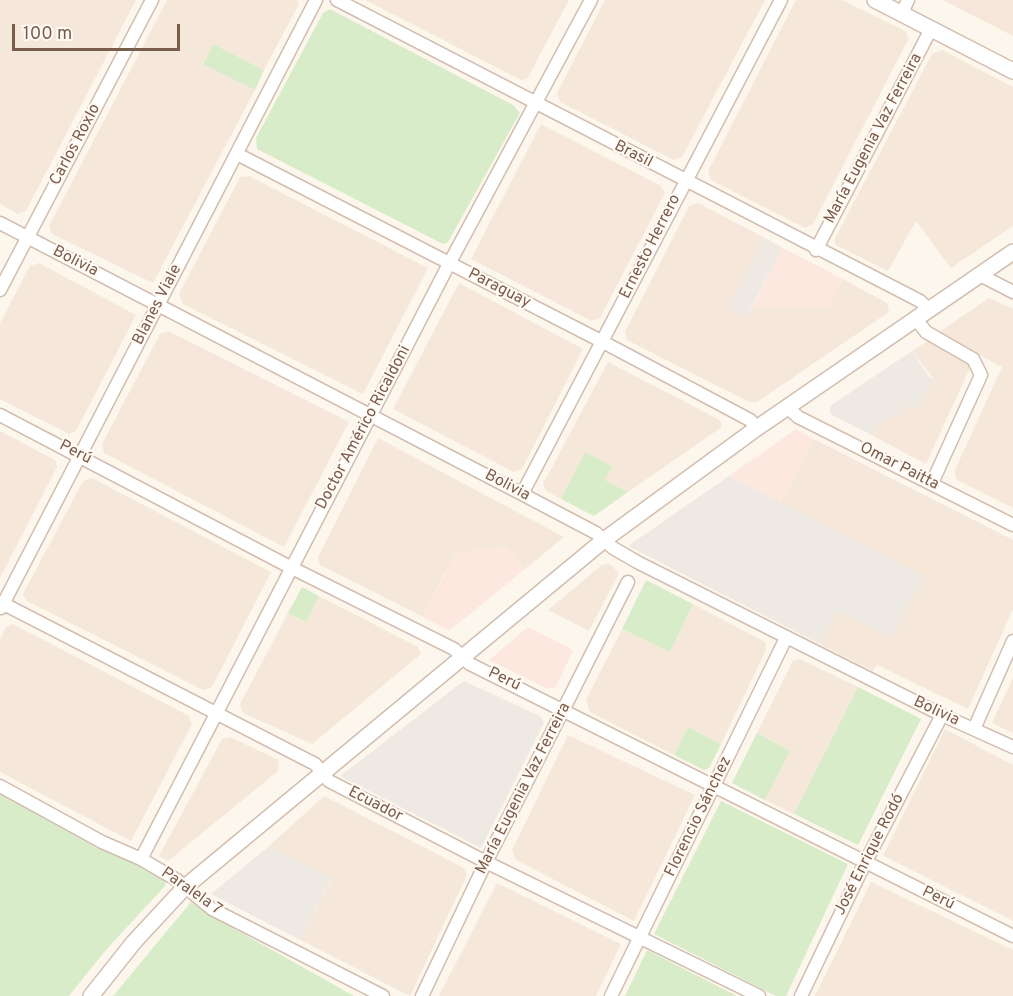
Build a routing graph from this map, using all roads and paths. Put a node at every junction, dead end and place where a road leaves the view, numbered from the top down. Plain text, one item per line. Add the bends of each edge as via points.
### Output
1 (152, 0) edge
2 (316, 0) edge
3 (337, 0) edge
4 (591, 0) edge
5 (781, 0) edge
6 (875, 0) edge
7 (905, 7) edge
8 (932, 29) junction
9 (1013, 71) edge
10 (536, 105) junction
11 (237, 154) junction
12 (685, 181) junction
13 (0, 223) edge
14 (27, 238) junction
15 (816, 250) junction
16 (1013, 252) edge
17 (449, 264) junction
18 (980, 274) junction
19 (0, 291) edge
20 (1013, 292) edge
21 (158, 305) junction
22 (922, 314) junction
23 (603, 342) junction
24 (787, 407) junction
25 (0, 415) edge
26 (371, 415) junction
27 (757, 428) junction
28 (81, 456) junction
29 (932, 483) junction
30 (522, 494) junction
31 (1013, 525) edge
32 (604, 540) junction
33 (290, 567) junction
34 (628, 582) dead end
35 (1, 605) edge
36 (786, 638) junction
37 (1013, 641) edge
38 (463, 657) junction
39 (565, 710) junction
40 (215, 714) junction
41 (942, 715) junction
42 (974, 729) junction
43 (1013, 747) edge
44 (322, 773) junction
45 (0, 786) edge
46 (714, 786) junction
47 (141, 859) junction
48 (486, 862) junction
49 (865, 863) junction
50 (185, 888) junction
51 (640, 936) junction
52 (1013, 936) edge
53 (90, 996) edge
54 (384, 996) edge
55 (422, 996) edge
56 (611, 996) edge
57 (759, 996) edge
58 (801, 996) edge

1 - 14 street, Carlos Roxlo
2 - 11 street, Blanes Viale
3 - 10 street, Brasil
4 - 10 street, Doctor Américo Ricaldoni
5 - 12 street, Ernesto Herrero
6 - 7 street
7 - 8 street
8 - 9 street
8 - 15 street, María Eugenia Vaz Ferreira
10 - 12 street, Brasil
10 - 17 street, Doctor Américo Ricaldoni
11 - 17 street, Paraguay
11 - 21 street, Blanes Viale
12 - 15 street, Brasil
12 - 23 street, Ernesto Herrero
13 - 14 street, Bolivia
14 - 19 street, Carlos Roxlo
14 - 21 street, Bolivia
15 - 22 street, Brasil via 920,301
16 - 18 street
17 - 23 street, Paraguay
17 - 26 street, Doctor Américo Ricaldoni
18 - 20 street
18 - 22 street
21 - 26 street, Bolivia
21 - 28 street, Blanes Viale
22 - 24 street
22 - 29 street via 926,332 973,359 981,375
23 - 27 street, Paraguay via 750,420
23 - 30 street, Ernesto Herrero
24 - 27 street
24 - 29 street, Omar Paitta via 798,417
25 - 28 street, Perú
26 - 30 street, Bolivia
26 - 33 street, Doctor Américo Ricaldoni
27 - 32 street
28 - 33 street, Perú
28 - 35 street, Blanes Viale
29 - 31 street, Omar Paitta
30 - 32 street, Bolivia
32 - 36 street, Bolivia via 639,563
32 - 38 street
33 - 38 street, Perú
33 - 40 street, Doctor Américo Ricaldoni
34 - 39 street, María Eugenia Vaz Ferreira
35 - 40 street, Ecuador
36 - 41 street, Bolivia
36 - 46 street, Florencio Sánchez
37 - 42 street
38 - 39 street, Perú
38 - 44 street
39 - 46 street, Perú
39 - 48 street, María Eugenia Vaz Ferreira
40 - 44 street, Ecuador via 315,764
40 - 47 street, Doctor Américo Ricaldoni
41 - 42 street, Bolivia
41 - 49 street, José Enrique Rodó
42 - 43 street, Bolivia
44 - 48 street, Ecuador via 329,781
44 - 50 street
45 - 47 street, Paralela 7
46 - 49 street, Perú
46 - 51 street, Florencio Sánchez
47 - 50 street, Paralela 7
48 - 51 street, Ecuador
48 - 55 street, María Eugenia Vaz Ferreira
49 - 52 street, Perú
49 - 58 street, José Enrique Rodó
50 - 53 street
50 - 54 street, Paralela 7 via 212,909
51 - 56 street, Florencio Sánchez
51 - 57 street, Ecuador

